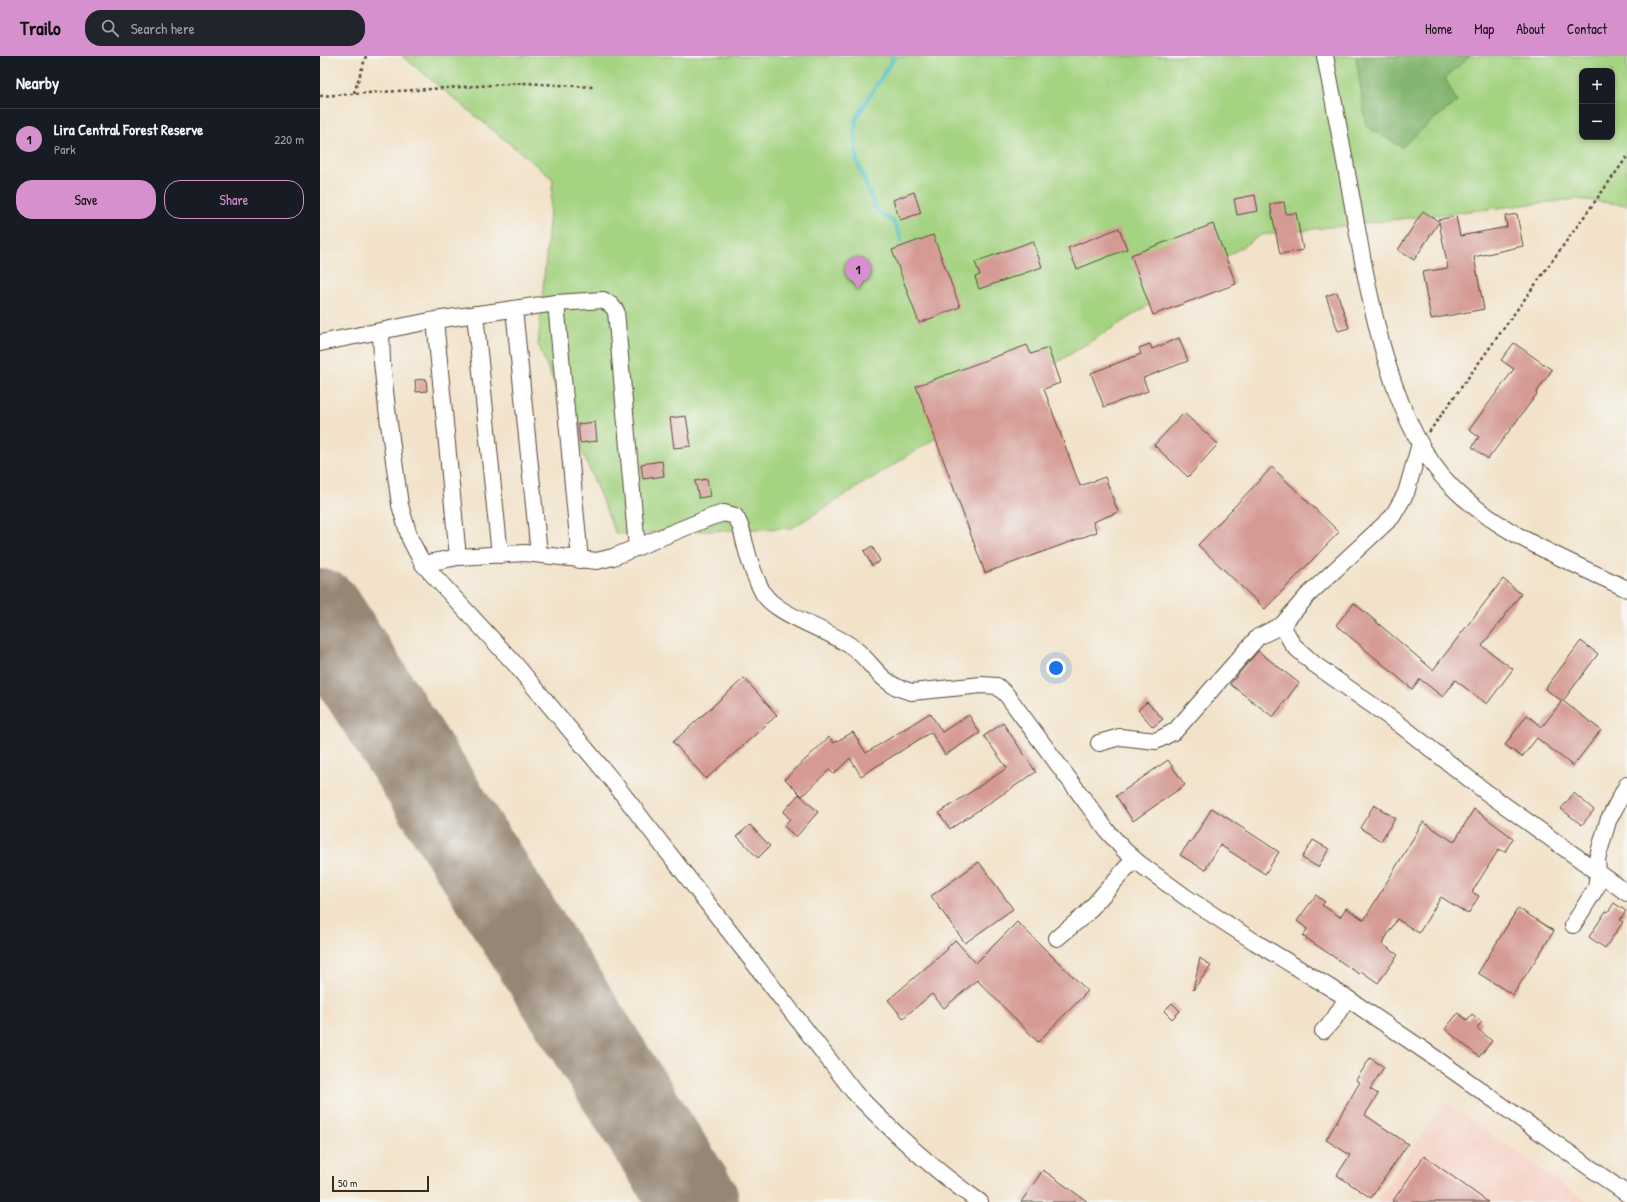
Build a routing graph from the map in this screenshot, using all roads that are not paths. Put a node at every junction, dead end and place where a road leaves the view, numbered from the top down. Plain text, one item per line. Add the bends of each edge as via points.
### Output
1 (1325, 56) edge
2 (556, 303) junction
3 (514, 309) junction
4 (475, 314) junction
5 (435, 320) junction
6 (381, 332) junction
7 (320, 344) edge
8 (1420, 444) junction
9 (637, 548) junction
10 (539, 554) junction
11 (500, 555) junction
12 (458, 557) junction
13 (580, 560) junction
14 (423, 564) junction
15 (1627, 589) edge
16 (1282, 625) junction
17 (1099, 743) dead end
18 (1627, 785) edge
19 (1134, 859) junction
20 (1598, 873) junction
21 (1627, 893) edge
22 (1573, 925) dead end
23 (1057, 938) dead end
24 (1348, 998) junction
25 (1323, 1031) dead end
26 (1627, 1194) edge
27 (980, 1202) edge

1 - 8 street via 1367,280 1388,365 1411,428
2 - 3 street
2 - 9 street via 603,300 616,311
2 - 13 street
3 - 4 street
3 - 10 street
4 - 5 street
4 - 11 street
5 - 6 street
5 - 12 street
6 - 7 street
6 - 14 street via 386,409 400,505 410,539
8 - 15 street via 1451,486 1490,517 1536,545
8 - 16 street via 1406,493 1392,517 1308,595
9 - 13 street via 597,561
9 - 19 street via 711,517 724,513 735,516 742,527 752,568 771,604 828,632 855,649 890,684 905,690 912,692 982,685 998,686 1108,832
10 - 11 street
10 - 13 street
11 - 12 street
12 - 14 street
14 - 27 street via 515,664 611,780 854,1092 888,1127 943,1176
16 - 17 street via 1258,637 1175,731 1156,741 1120,738
16 - 20 street via 1293,645 1314,664 1399,724 1479,787
18 - 20 street via 1608,821 1597,859
19 - 23 street via 1086,914
19 - 24 street via 1220,920
20 - 21 street
20 - 22 street via 1596,888
24 - 25 street
24 - 26 street

